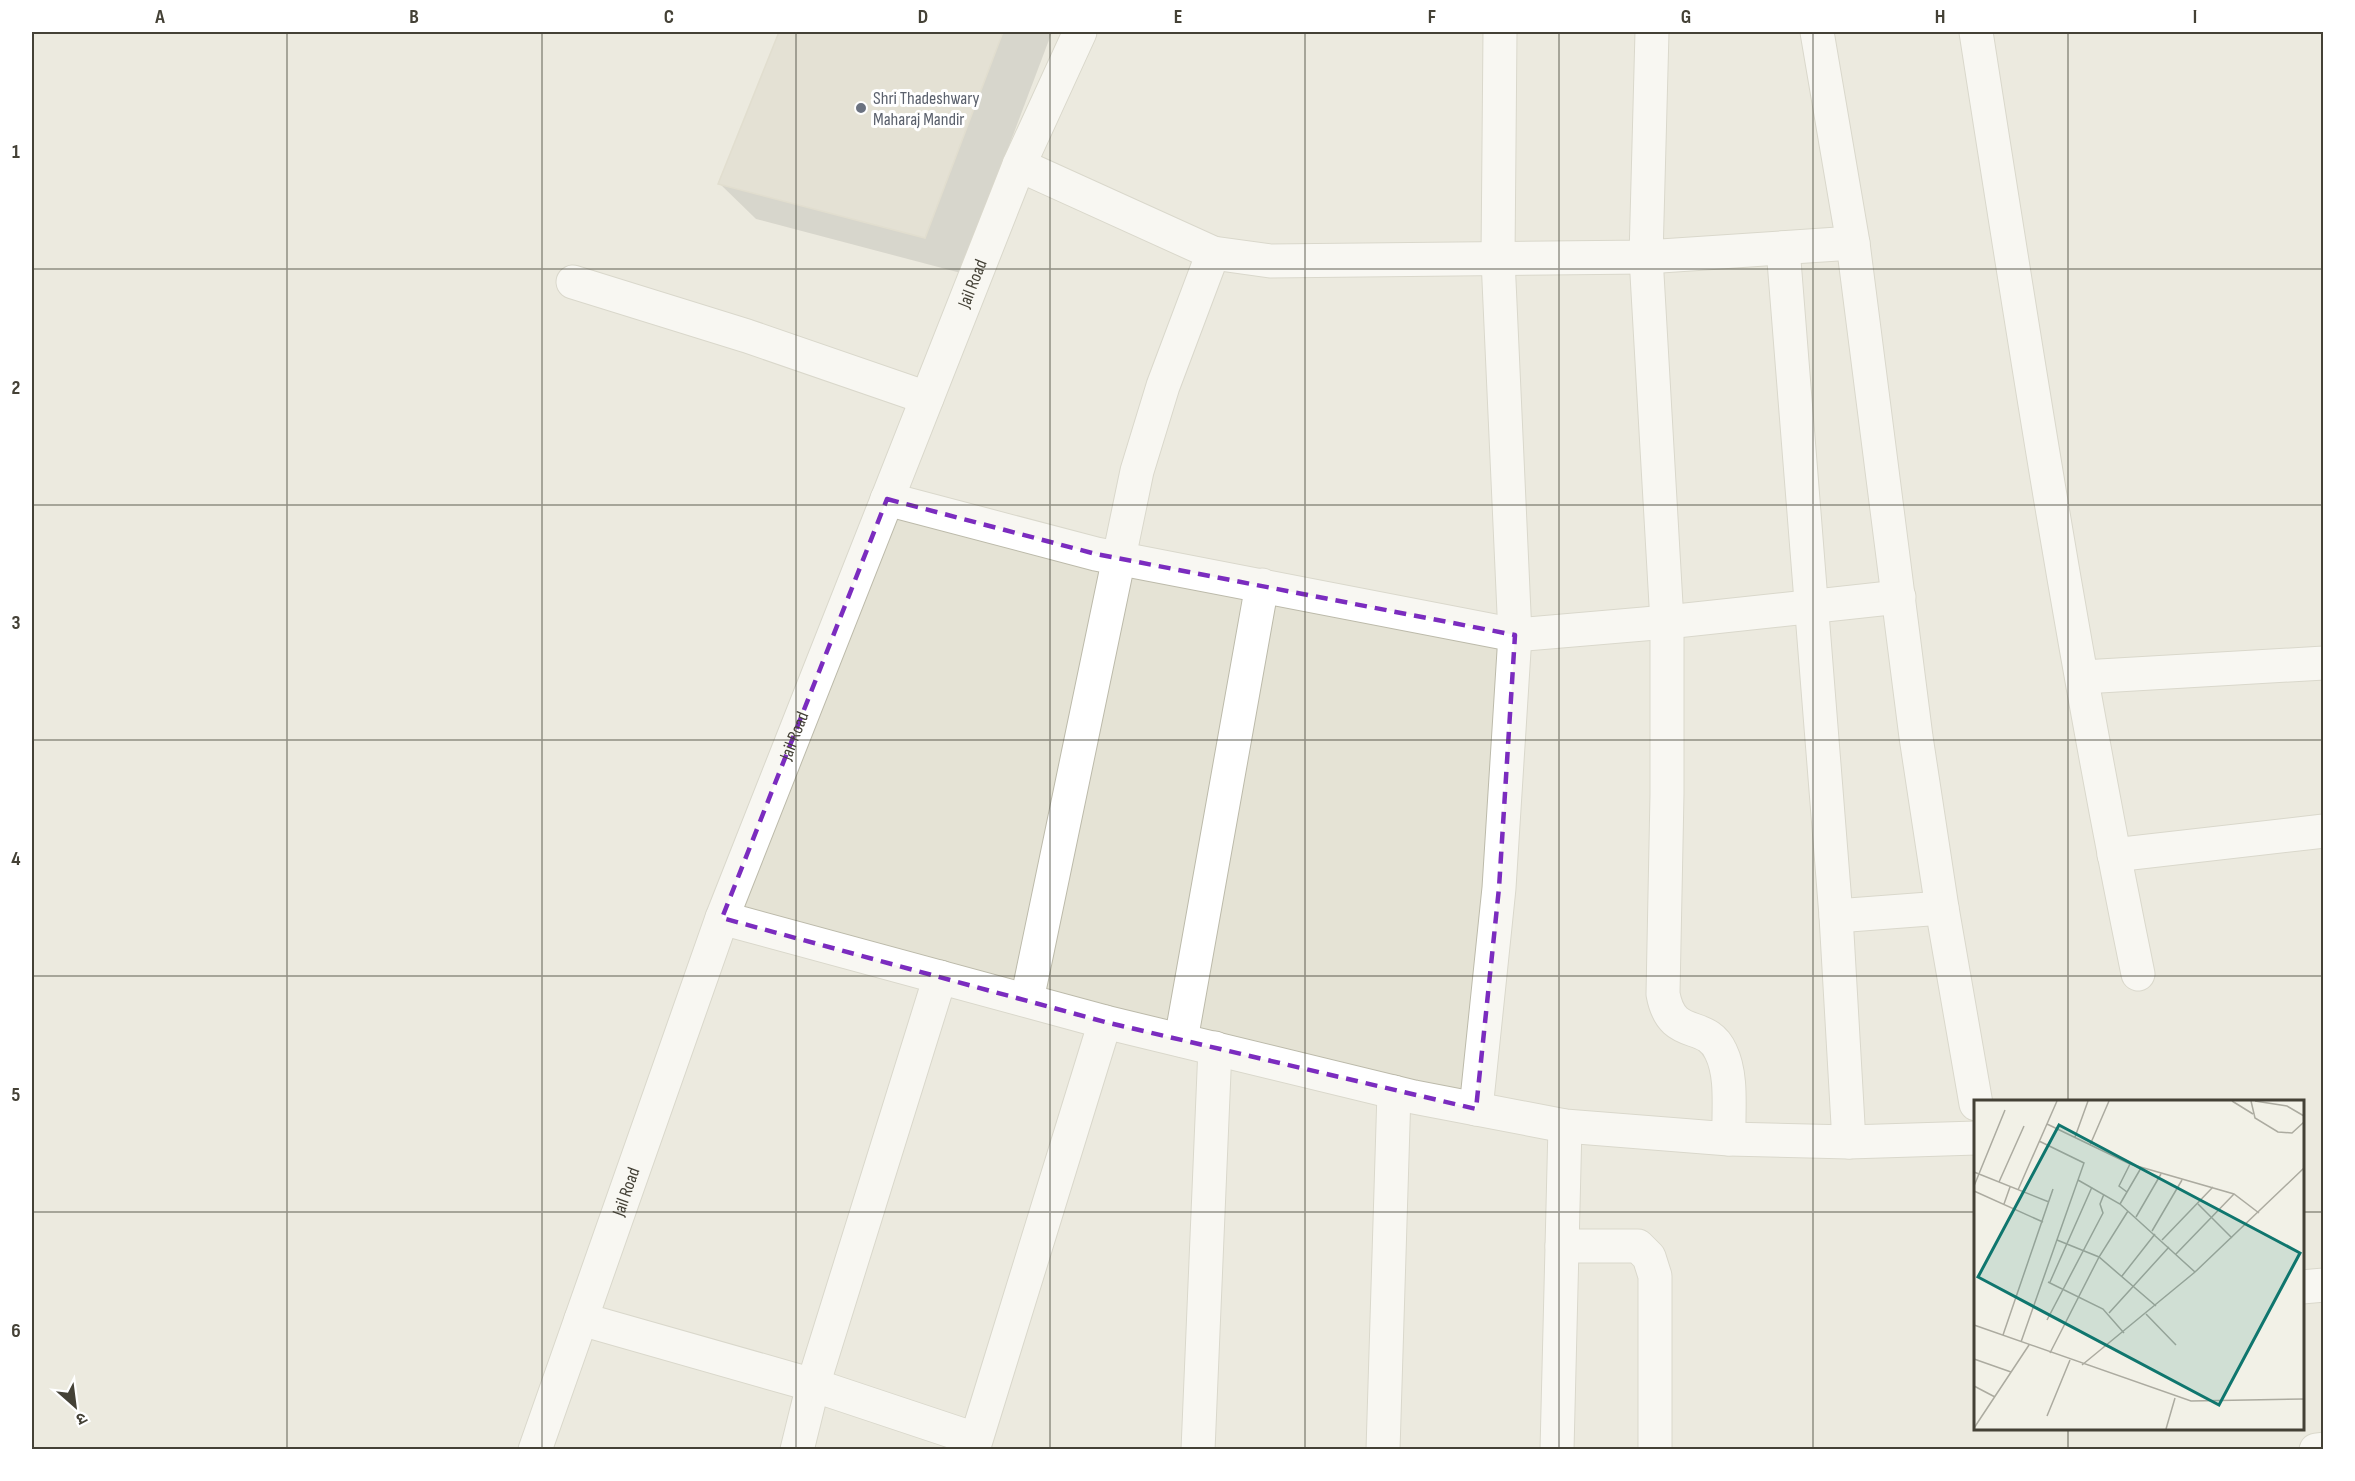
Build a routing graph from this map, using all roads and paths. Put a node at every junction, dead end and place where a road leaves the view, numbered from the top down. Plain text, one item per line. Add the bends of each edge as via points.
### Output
1 (1080, 32) edge
2 (1500, 32) edge
3 (1652, 32) edge
4 (1816, 32) edge
5 (1976, 32) edge
6 (1019, 165) junction
7 (1853, 243) junction
8 (1783, 248) junction
9 (1214, 253) junction
10 (1646, 257) junction
11 (1498, 259) junction
12 (573, 282) dead end
13 (927, 398) junction
14 (887, 499) junction
15 (1118, 558) junction
16 (1262, 585) junction
17 (1899, 597) junction
18 (1813, 606) junction
19 (1667, 622) junction
20 (1515, 635) junction
21 (2324, 663) edge
22 (2083, 677) junction
23 (2324, 831) edge
24 (2114, 855) junction
25 (1942, 908) junction
26 (1836, 916) junction
27 (722, 918) junction
28 (2138, 974) dead end
29 (940, 977) junction
30 (1028, 1000) junction
31 (1105, 1022) junction
32 (1180, 1040) junction
33 (1215, 1048) junction
34 (1394, 1092) junction
35 (1975, 1100) edge
36 (1476, 1109) junction
37 (1565, 1126) junction
38 (1974, 1138) edge
39 (1729, 1139) junction
40 (1849, 1142) junction
41 (1562, 1246) junction
42 (2324, 1286) edge
43 (2304, 1287) edge
44 (581, 1319) junction
45 (813, 1385) junction
46 (974, 1444) edge
47 (535, 1449) edge
48 (797, 1449) edge
49 (1198, 1449) edge
50 (1383, 1449) edge
51 (1557, 1449) edge
52 (1655, 1449) edge
53 (2316, 1449) edge
54 (2324, 1449) edge

1 - 6 street, Jail Road
2 - 11 street
3 - 10 street
4 - 7 street
5 - 22 street
6 - 9 street
6 - 13 street, Jail Road
7 - 8 street
7 - 17 street
8 - 10 street
8 - 18 street
9 - 11 street via 1270,261
9 - 15 street via 1163,386 1137,471
10 - 11 street
10 - 19 street
11 - 20 street
12 - 13 street
13 - 14 street, Jail Road
14 - 15 street
14 - 27 street, Jail Road
15 - 16 street
15 - 30 street
16 - 20 street
16 - 32 street
17 - 18 street
17 - 25 street
18 - 19 street
18 - 26 street
19 - 20 street
19 - 39 street via 1663,994 1671,1017 1682,1026 1710,1036 1721,1050 1727,1069
20 - 36 street via 1499,888
21 - 22 street
22 - 24 street
23 - 24 street
24 - 28 street
25 - 26 street
25 - 35 street
26 - 40 street
27 - 29 street
27 - 44 street, Jail Road
29 - 30 street
29 - 45 street
30 - 31 street
31 - 32 street
31 - 46 street
32 - 33 street
33 - 34 street
33 - 49 street
34 - 36 street
34 - 50 street
36 - 37 street
37 - 39 street
37 - 41 street
38 - 40 street
39 - 40 street
41 - 51 street
41 - 52 street via 1638,1246 1649,1257 1655,1276
42 - 43 street
44 - 45 street
44 - 47 street, Jail Road
45 - 46 street
45 - 48 street
53 - 54 street

